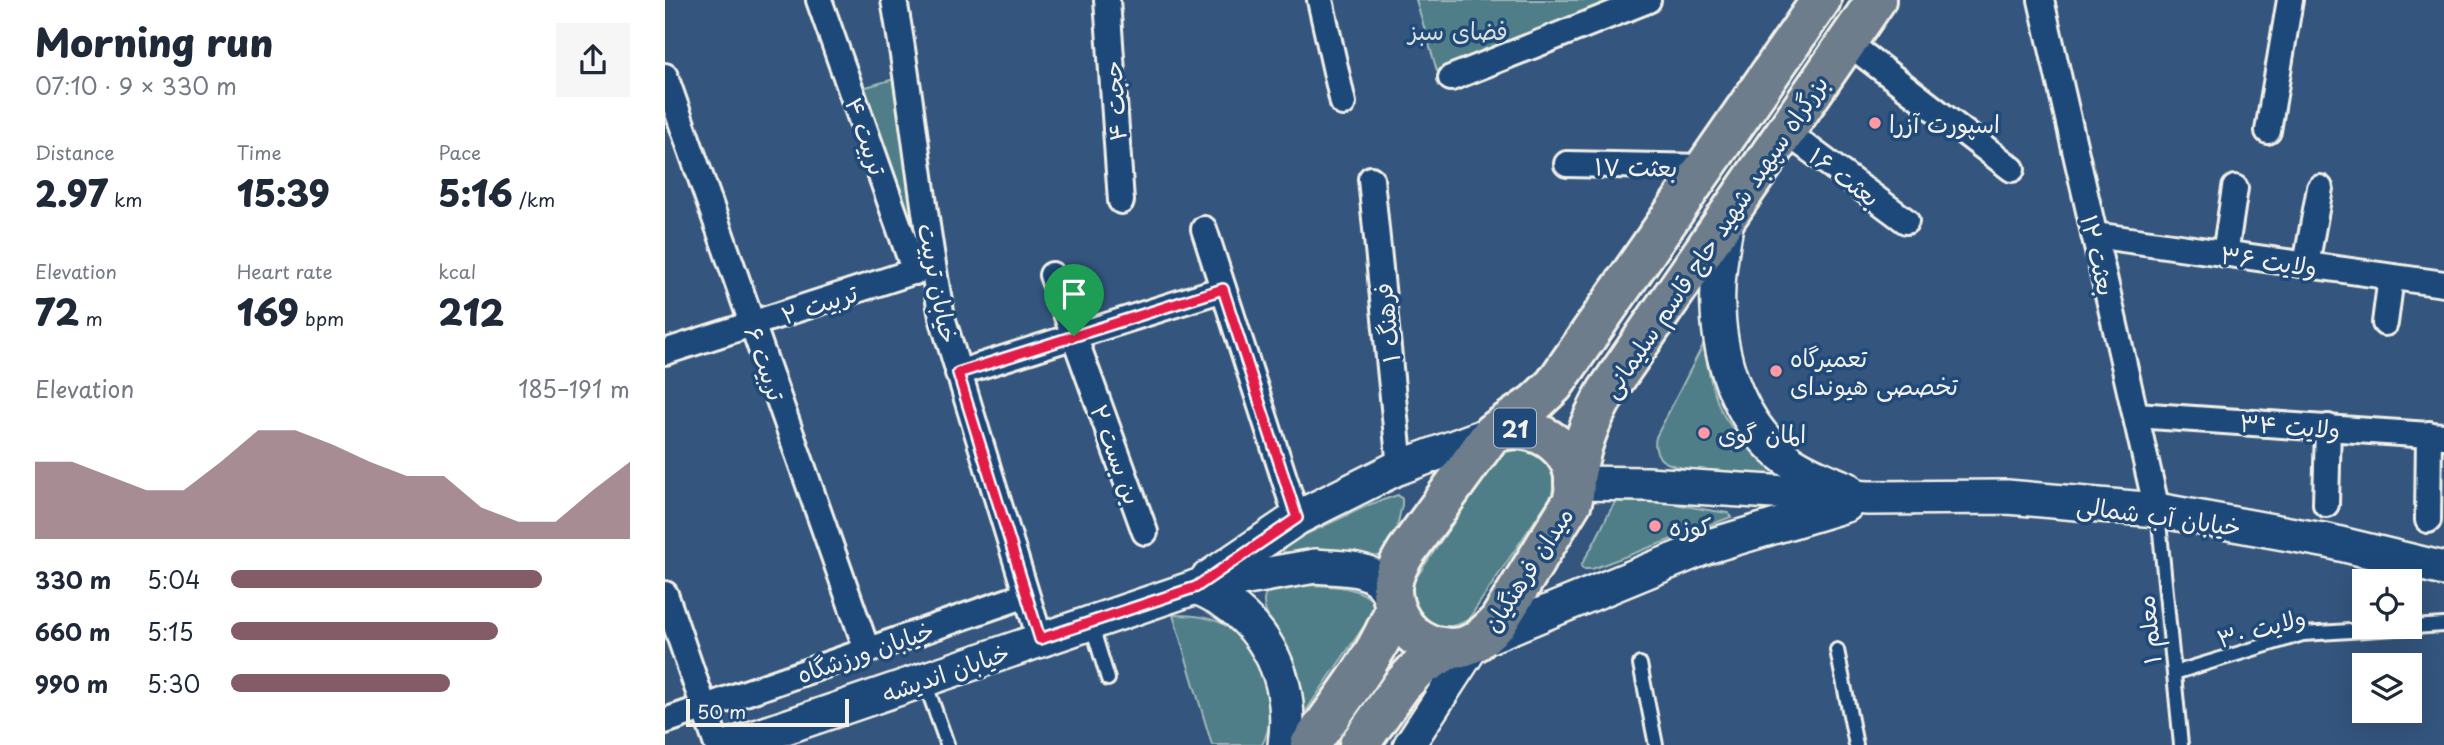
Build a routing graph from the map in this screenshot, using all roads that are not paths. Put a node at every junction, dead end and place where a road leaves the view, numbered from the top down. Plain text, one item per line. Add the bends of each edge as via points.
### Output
1 (819, 0) edge
2 (894, 0) edge
3 (1107, 0) edge
4 (1320, 0) edge
5 (1648, 0) edge
6 (1821, 0) edge
7 (1876, 0) edge
8 (2041, 0) edge
9 (2290, 0) edge
10 (1847, 42) junction
11 (665, 76) edge
12 (1451, 78) dead end
13 (1343, 103) dead end
14 (1785, 131) junction
15 (2268, 131) dead end
16 (1567, 164) dead end
17 (1705, 167) junction
18 (2013, 169) dead end
19 (1371, 179) dead end
20 (2235, 188) dead end
21 (2320, 188) dead end
22 (1121, 201) dead end
23 (1728, 213) junction
24 (1906, 221) dead end
25 (1204, 229) dead end
26 (2094, 235) junction
27 (2225, 254) junction
28 (2306, 265) junction
29 (923, 269) junction
30 (1052, 275) dead end
31 (2391, 277) junction
32 (2444, 284) edge
33 (1223, 289) junction
34 (2385, 323) dead end
35 (753, 324) junction
36 (1074, 336) junction
37 (665, 352) edge
38 (958, 373) junction
39 (2136, 415) junction
40 (2327, 427) junction
41 (1492, 433) junction
42 (2436, 435) edge
43 (1401, 467) junction
44 (1574, 483) junction
45 (1868, 498) junction
46 (2326, 505) dead end
47 (2157, 510) junction
48 (1297, 518) junction
49 (2428, 520) dead end
50 (1145, 532) dead end
51 (2444, 569) edge
52 (1196, 587) junction
53 (665, 594) edge
54 (1026, 595) junction
55 (1394, 604) junction
56 (1091, 622) junction
57 (2444, 625) edge
58 (1040, 639) junction
59 (1464, 645) junction
60 (867, 650) junction
61 (1837, 650) dead end
62 (1640, 664) dead end
63 (2173, 673) junction
64 (924, 679) junction
65 (1108, 679) dead end
66 (704, 707) junction
67 (665, 721) edge
68 (947, 744) edge
69 (717, 745) edge
70 (733, 745) edge
71 (1285, 745) edge
72 (1310, 745) edge
73 (1359, 745) edge
74 (1409, 745) edge
75 (1656, 745) edge
76 (1856, 745) edge
77 (2181, 745) edge

1 - 29 street, تربیت ۴
2 - 29 street, خیابان تربیت via 908,80
3 - 22 street, حجت ۴
4 - 13 street
5 - 12 street
6 - 17 highway, بزرگراه سپهبد شهید حاج قاسم سلیمانی / 21
7 - 10 highway, بزرگراه سپهبد شهید حاج قاسم سلیمانی
8 - 26 street, بعثت ۱۲
9 - 15 street
10 - 14 highway, بزرگراه سپهبد شهید حاج قاسم سلیمانی
10 - 18 street
11 - 35 street, تربیت ۶
14 - 23 highway, بزرگراه سپهبد شهید حاج قاسم سلیمانی
14 - 24 street, بعثت ۱۶
16 - 17 street, بعثت ۱۷
17 - 41 highway, بزرگراه سپهبد شهید حاج قاسم سلیمانی / 21 via 1554,385
19 - 43 street, فرهنگ ۱
20 - 27 street
21 - 28 street
23 - 44 highway, بزرگراه سپهبد شهید حاج قاسم سلیمانی via 1590,419
23 - 45 main road via 1717,308 1720,338 1737,394 1749,418 1789,461
25 - 33 street
26 - 27 street, ولایت ۳۶
26 - 39 street, بعثت ۱۲
27 - 28 street, ولایت ۳۶
28 - 31 street, ولایت ۳۶
29 - 35 street, تربیت ۲
29 - 38 street, خیابان تربیت
30 - 36 street, بن بست ۲
31 - 32 street, ولایت ۳۶
31 - 34 street
33 - 36 street
33 - 48 street
35 - 37 street, تربیت ۲
35 - 60 street, تربیت ۶
36 - 38 street
36 - 50 street, بن بست ۲
38 - 54 street, خیابان تربیت
39 - 40 street, ولایت ۳۴
39 - 47 street, بعثت ۱۲
40 - 42 street, ولایت ۳۴
40 - 46 street
41 - 43 main road, خیابان اندیشه
41 - 44 highway, میدان فرهنگیان / 21 via 1517,428 1544,436 1565,454
41 - 55 highway, 21 via 1401,560 1392,588
42 - 49 street
43 - 48 main road, خیابان اندیشه
44 - 45 main road, خیابان آب شمالی
44 - 59 highway, میدان فرهنگیان via 1575,492 1565,513 1498,622
45 - 47 main road, خیابان آب شمالی via 2007,497
45 - 59 main road, خیابان آب شمالی via 1706,547
47 - 51 main road, خیابان آب شمالی via 2329,541
47 - 63 lane, معلم ۱
48 - 52 main road, خیابان اندیشه
52 - 55 main road, خیابان اندیشه via 1324,567 1376,578
52 - 56 main road, خیابان اندیشه
52 - 71 main road via 1215,594 1240,613 1266,645 1286,693
53 - 66 street
54 - 58 street, خیابان تربیت
54 - 60 street, خیابان ورزشگاه
55 - 59 highway, میدان فرهنگیان via 1403,624 1416,637 1430,645
55 - 72 highway, 21 via 1372,655
56 - 58 main road, خیابان اندیشه
56 - 65 lane
57 - 63 lane, ولایت ۳۰ via 2303,634
58 - 64 main road, خیابان اندیشه
59 - 73 highway via 1416,670
59 - 74 street
60 - 66 street, خیابان ورزشگاه
61 - 76 lane
62 - 75 lane
63 - 77 lane, معلم ۱
64 - 68 lane
64 - 70 main road, خیابان اندیشه
66 - 67 street, خیابان ورزشگاه
66 - 69 street

